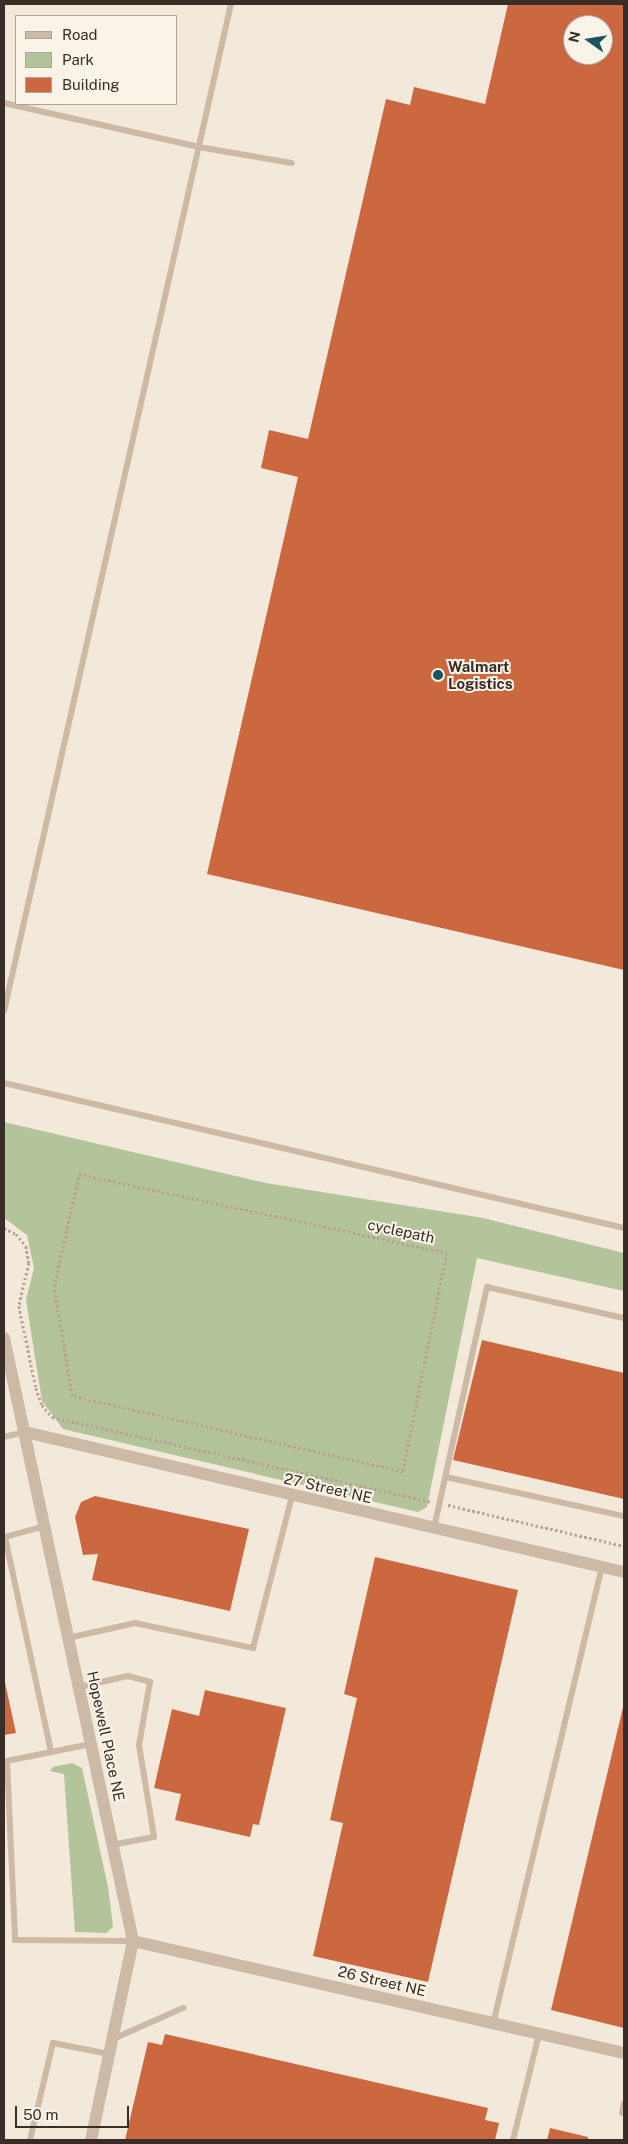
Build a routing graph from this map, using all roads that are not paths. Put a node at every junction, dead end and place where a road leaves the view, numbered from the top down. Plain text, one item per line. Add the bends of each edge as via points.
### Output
1 (231, 4) edge
2 (17, 105) edge
3 (199, 147) junction
4 (292, 163) dead end
5 (4, 1011) edge
6 (4, 1083) edge
7 (624, 1228) edge
8 (624, 1318) edge
9 (4, 1338) edge
10 (25, 1432) junction
11 (4, 1437) edge
12 (446, 1477) junction
13 (292, 1496) junction
14 (624, 1516) edge
15 (45, 1526) junction
16 (434, 1529) junction
17 (602, 1567) junction
18 (624, 1572) edge
19 (68, 1638) junction
20 (79, 1688) junction
21 (91, 1744) junction
22 (51, 1752) junction
23 (112, 1845) junction
24 (133, 1941) junction
25 (183, 2008) dead end
26 (493, 2024) junction
27 (539, 2034) junction
28 (112, 2040) junction
29 (109, 2054) junction
30 (624, 2054) edge
31 (624, 2103) edge
32 (622, 2113) dead end
33 (30, 2140) edge
34 (91, 2140) edge
35 (513, 2140) edge

1 - 3 lane
2 - 3 lane
3 - 4 lane
3 - 5 lane
6 - 7 lane
8 - 12 lane via 487,1288
9 - 10 street, Hopewell Place NE
10 - 11 lane
10 - 13 street, 27 Street NE
10 - 15 street, Hopewell Place NE
12 - 14 lane
12 - 16 lane
13 - 16 street, 27 Street NE
13 - 19 lane via 253,1648 135,1623
15 - 19 street, Hopewell Place NE
15 - 22 lane via 5,1537
16 - 17 street, 27 Street NE
17 - 18 street, 27 Street NE
17 - 26 lane
19 - 20 street, Hopewell Place NE
20 - 21 street, Hopewell Place NE
20 - 23 lane via 128,1676 150,1682 139,1745 154,1836
21 - 22 lane
21 - 23 street, Hopewell Place NE
22 - 24 lane via 7,1761 15,1940
23 - 24 street, Hopewell Place NE
24 - 26 street, 26 Street NE
24 - 28 street, Hopewell Place NE
25 - 28 lane
26 - 27 street, 26 Street NE
27 - 30 street, 26 Street NE
27 - 35 lane
28 - 29 street, Hopewell Place NE
29 - 33 lane via 54,2043
29 - 34 street, Hopewell Place NE
31 - 32 lane

